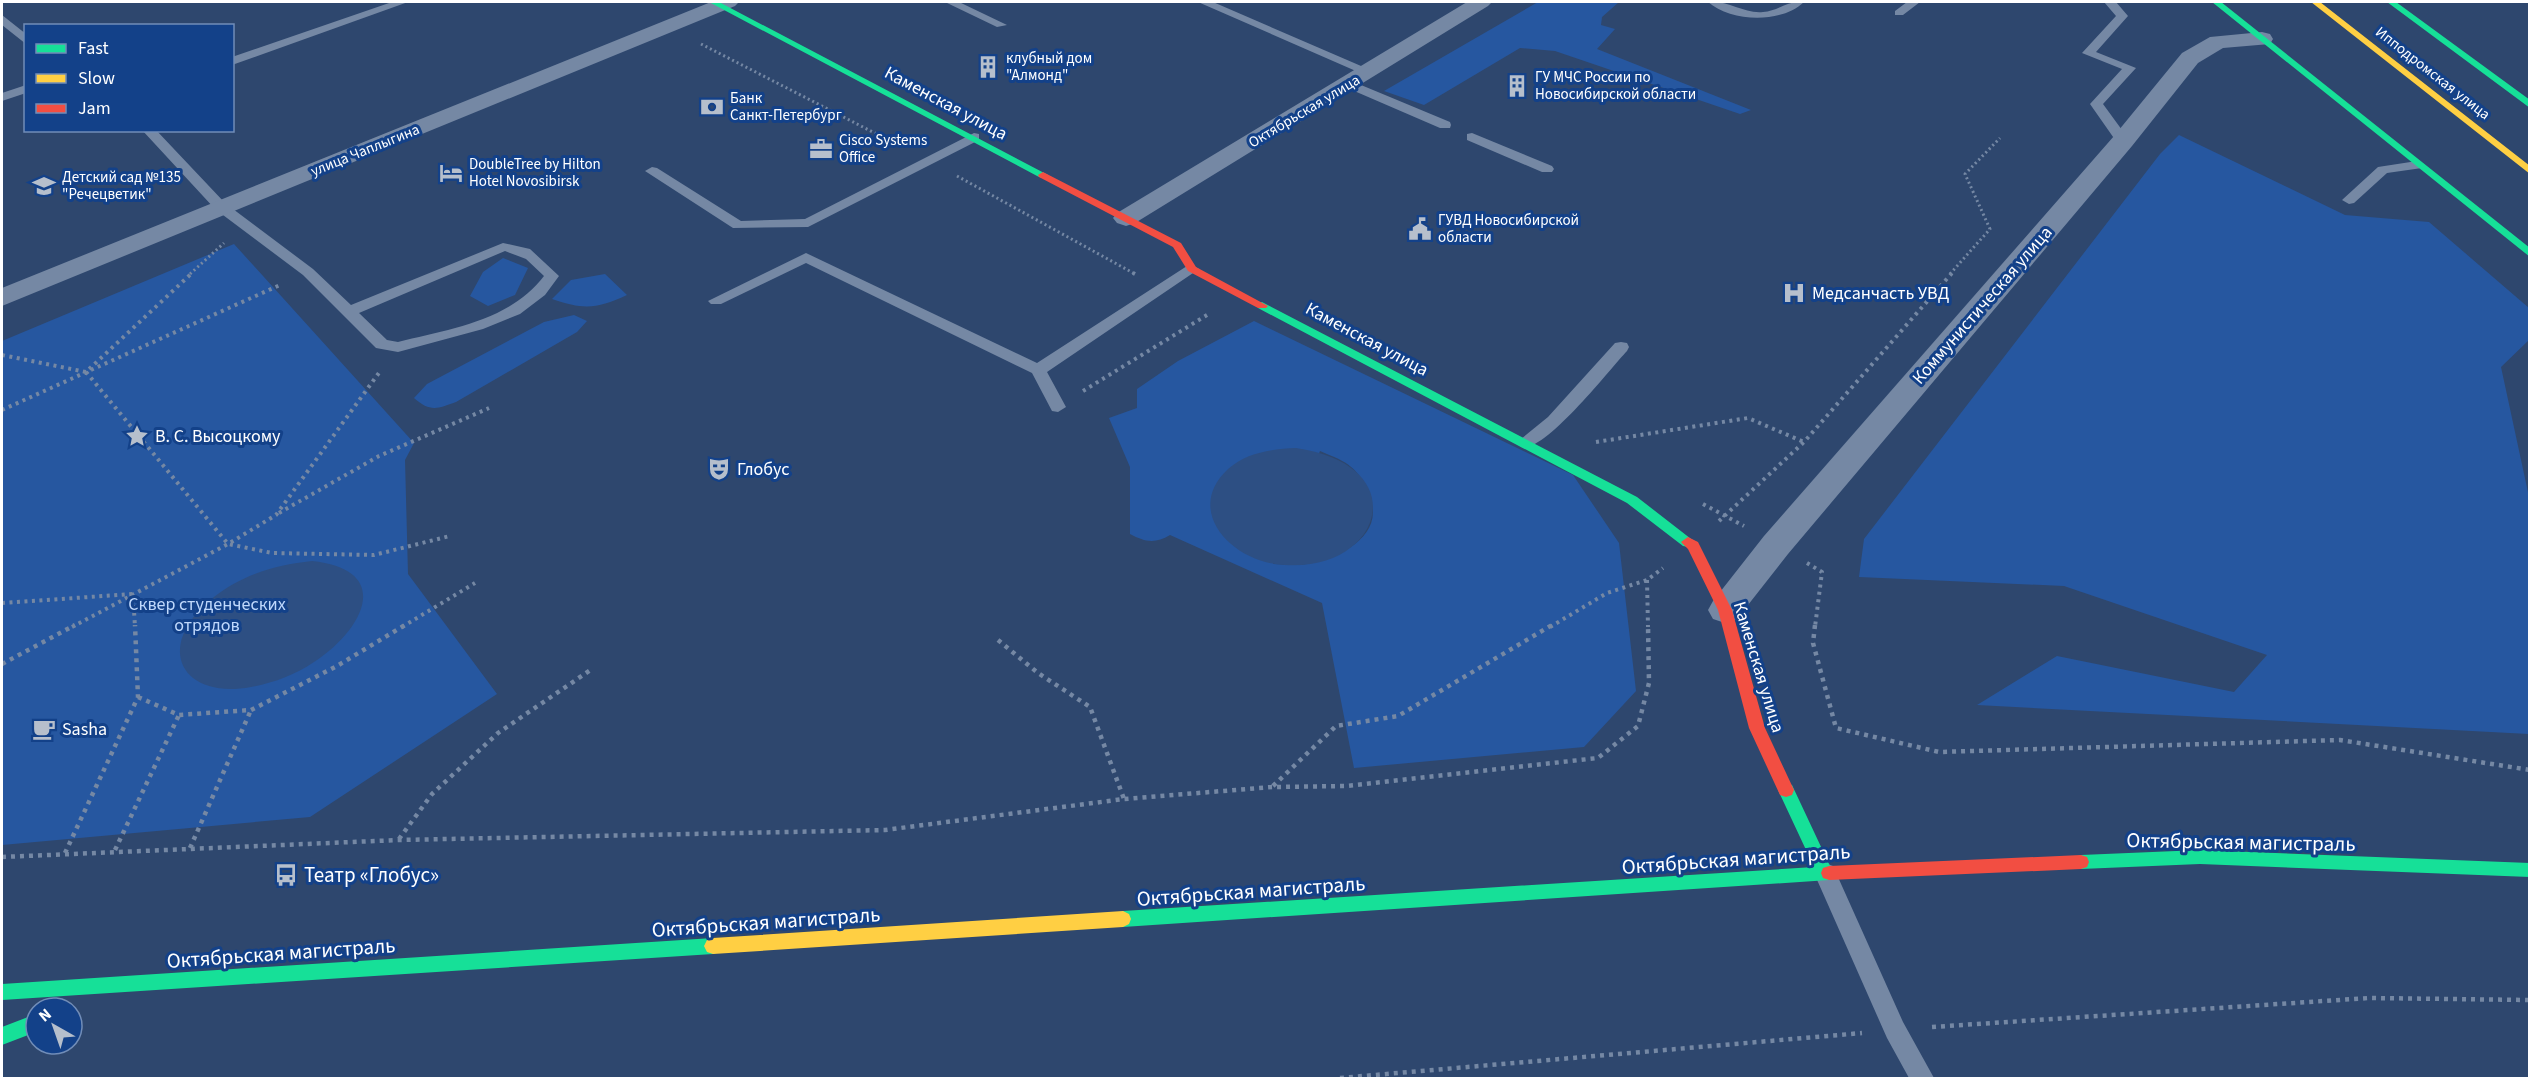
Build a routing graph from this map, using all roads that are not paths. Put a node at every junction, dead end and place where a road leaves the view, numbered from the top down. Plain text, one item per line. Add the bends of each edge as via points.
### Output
1 (402, 2) edge
2 (951, 2) edge
3 (1481, 2) edge
4 (1714, 2) edge
5 (1798, 2) edge
6 (1914, 2) edge
7 (2110, 2) edge
8 (2216, 2) edge
9 (2315, 2) edge
10 (2391, 2) edge
11 (720, 3) edge
12 (1214, 3) edge
13 (1899, 13) dead end
14 (2, 19) edge
15 (1001, 25) dead end
16 (24, 39) edge
17 (2262, 39) junction
18 (234, 60) edge
19 (1369, 72) junction
20 (1348, 84) junction
21 (24, 90) edge
22 (2, 97) edge
23 (2529, 105) edge
24 (1446, 126) dead end
25 (150, 132) edge
26 (1472, 136) dead end
27 (974, 137) junction
28 (2123, 141) junction
29 (2417, 165) junction
30 (1547, 169) dead end
31 (652, 171) dead end
32 (2529, 171) edge
33 (2349, 200) dead end
34 (223, 208) junction
35 (1126, 218) junction
36 (2529, 254) edge
37 (1192, 269) junction
38 (2, 298) edge
39 (716, 301) dead end
40 (349, 312) junction
41 (1621, 347) dead end
42 (1038, 370) junction
43 (1058, 407) road end
44 (1527, 443) junction
45 (1725, 610) junction
46 (2529, 872) edge
47 (1825, 873) junction
48 (159, 981) junction
49 (2, 992) edge
50 (105, 1000) dead end
51 (24, 1028) edge
52 (2, 1036) edge
53 (1922, 1078) edge

1 - 18 lane
2 - 15 lane
3 - 19 street, Октябрьская улица
4 - 5 lane via 1757,16 1772,16
6 - 13 lane
7 - 28 lane via 2122,16 2088,53 2130,68 2096,104
8 - 17 main road
9 - 32 main road, Ипподромская улица
10 - 23 main road, Ипподромская улица
11 - 27 main road, Каменская улица
11 - 34 street, улица Чаплыгина
12 - 19 lane
14 - 16 lane
17 - 28 street, Коммунистическая улица via 2218,42 2190,58
17 - 29 main road
19 - 20 street, Октябрьская улица
20 - 24 lane
20 - 35 street, Октябрьская улица
21 - 22 lane
25 - 34 lane
26 - 30 lane
27 - 31 lane via 808,223 738,225
27 - 35 main road, Каменская улица
28 - 45 street, Коммунистическая улица via 1776,545
29 - 33 lane via 2383,170
29 - 36 main road
34 - 38 street, улица Чаплыгина
34 - 40 lane via 308,272
35 - 37 main road, Каменская улица via 1178,245
37 - 42 lane
37 - 44 main road, Каменская улица
39 - 42 lane via 806,257
40 - 40 lane via 382,344 398,346 478,326 515,311 540,292 552,276 533,255 517,247 503,246
41 - 44 lane via 1554,421
42 - 43 lane
44 - 45 main road, Каменская улица via 1632,500 1693,546
45 - 47 main road, Каменская улица via 1757,728
46 - 47 main road, Октябрьская магистраль via 2200,857
47 - 48 main road, Октябрьская магистраль
47 - 53 lane via 1895,1030
48 - 49 main road, Октябрьская магистраль
48 - 50 main road
51 - 52 main road

